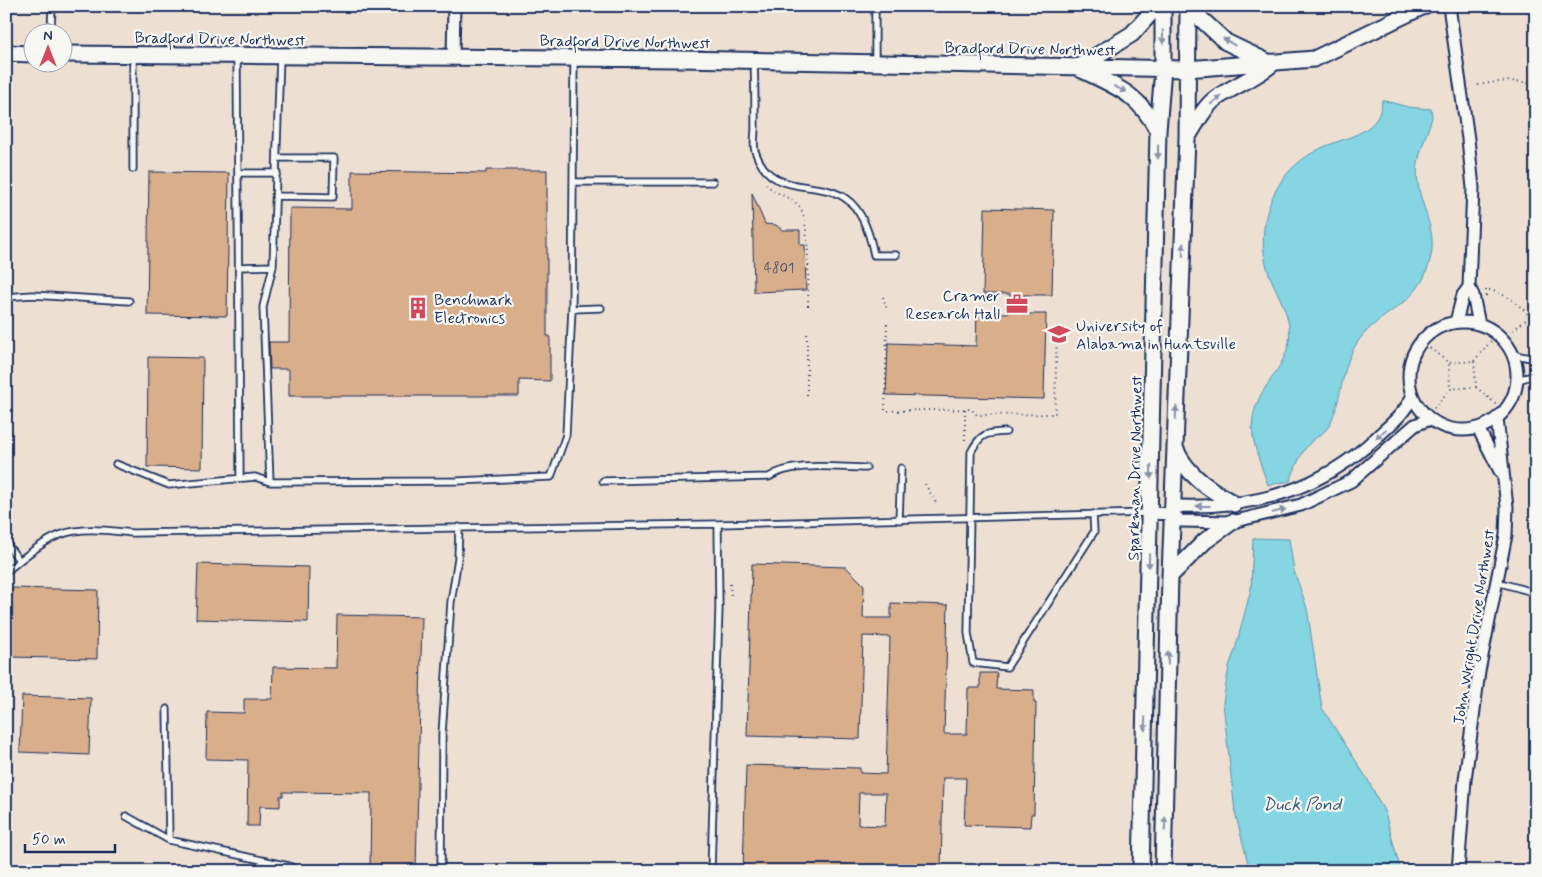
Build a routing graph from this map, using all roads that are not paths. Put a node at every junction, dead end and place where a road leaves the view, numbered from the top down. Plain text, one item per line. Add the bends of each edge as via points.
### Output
1 (52, 6) edge
2 (454, 6) edge
3 (875, 6) edge
4 (1157, 6) edge
5 (1163, 6) edge
6 (1188, 6) edge
7 (1448, 6) edge
8 (1422, 8) edge
9 (51, 22) edge
10 (6, 53) edge
11 (22, 54) edge
12 (72, 54) edge
13 (133, 55) junction
14 (237, 56) junction
15 (280, 56) junction
16 (453, 58) junction
17 (574, 58) junction
18 (754, 60) junction
19 (874, 63) junction
20 (1272, 64) junction
21 (1076, 67) junction
22 (1163, 68) junction
23 (1187, 68) junction
24 (1158, 131) junction
25 (1186, 138) junction
26 (278, 158) junction
27 (133, 169) dead end
28 (238, 172) junction
29 (277, 172) junction
30 (573, 182) junction
31 (713, 182) dead end
32 (276, 196) junction
33 (896, 255) dead end
34 (273, 266) junction
35 (239, 267) junction
36 (1469, 287) junction
37 (6, 297) edge
38 (129, 301) dead end
39 (601, 308) dead end
40 (572, 309) junction
41 (1456, 322) junction
42 (1479, 324) junction
43 (1515, 356) junction
44 (1536, 359) edge
45 (1536, 375) edge
46 (1518, 380) junction
47 (1412, 397) junction
48 (1431, 415) junction
49 (1497, 418) junction
50 (1478, 428) junction
51 (1006, 432) dead end
52 (1175, 447) junction
53 (116, 464) dead end
54 (866, 468) dead end
55 (901, 468) dead end
56 (240, 478) junction
57 (1504, 479) junction
58 (603, 481) dead end
59 (270, 482) junction
60 (1234, 504) junction
61 (1150, 513) junction
62 (1093, 514) junction
63 (1172, 514) junction
64 (972, 518) junction
65 (899, 520) junction
66 (1232, 522) junction
67 (718, 524) junction
68 (458, 527) junction
69 (6, 543) edge
70 (19, 560) junction
71 (6, 572) edge
72 (1170, 576) junction
73 (1497, 582) junction
74 (1536, 593) edge
75 (167, 709) dead end
76 (126, 816) dead end
77 (169, 840) junction
78 (299, 871) edge
79 (442, 871) edge
80 (711, 871) edge
81 (1141, 871) edge
82 (1163, 871) edge
83 (1458, 871) edge

1 - 9 lane
2 - 16 street
3 - 19 lane
4 - 21 main road via 1132,34
5 -> 22 main road, Sparkman Drive Northwest
20 -> 6 main road via 1226,42
6 - 23 main road
7 - 36 street via 1473,188
8 - 20 main road, Bradford Drive Northwest via 1314,60
10 - 11 main road
12 - 13 main road, Bradford Drive Northwest
13 - 14 main road, Bradford Drive Northwest
13 - 27 lane
14 - 15 main road, Bradford Drive Northwest
14 - 28 lane
15 - 16 main road, Bradford Drive Northwest
15 - 26 lane
16 - 17 main road, Bradford Drive Northwest
17 - 18 main road, Bradford Drive Northwest
17 - 30 lane
18 - 19 main road, Bradford Drive Northwest
18 - 33 lane via 755,149 763,166 783,184 845,198 859,213 871,239 874,255
19 - 21 main road, Bradford Drive Northwest
20 - 23 main road, Bradford Drive Northwest
25 -> 20 main road via 1213,101 1256,77
21 - 22 main road, Bradford Drive Northwest
21 -> 24 main road via 1131,94 1149,113
22 - 23 main road, Bradford Drive Northwest
22 - 24 main road, Sparkman Drive Northwest
23 - 25 main road
24 -> 61 main road, Sparkman Drive Northwest
52 -> 25 main road
26 - 29 lane
26 - 32 lane via 334,158 333,197
28 - 29 lane
28 - 35 lane
29 - 32 lane
30 - 31 lane
30 - 40 lane
32 - 34 lane
34 - 35 lane
34 - 59 lane via 263,307
35 - 56 lane
36 - 41 street via 1463,295
36 - 42 street
37 - 38 lane via 32,295
39 - 40 lane
40 - 59 lane via 566,435 551,476 457,481
41 - 42 street
41 - 47 street via 1433,331 1420,343 1412,360 1409,378
42 - 43 street via 1503,340
43 - 44 lane
43 - 46 street
45 - 46 lane
46 - 49 street via 1513,396
47 - 48 street
47 -> 60 street via 1405,412 1346,463 1305,486
48 - 50 street via 1452,428
66 -> 48 street via 1301,505 1351,481
49 - 50 street
49 - 57 street, John Wright Drive Northwest
50 - 57 street, John Wright Drive Northwest
51 - 64 lane via 987,433 971,452
52 - 60 main road via 1196,479
52 - 63 main road
53 - 56 lane via 169,485
54 - 58 lane via 800,468 779,470 769,477
55 - 65 lane
56 - 59 lane via 255,477
57 - 73 street, John Wright Drive Northwest via 1506,535
60 -> 63 street via 1180,506
61 - 62 lane
61 - 63 street
61 -> 81 main road, Sparkman Drive Northwest
62 - 64 lane
62 - 64 lane via 1094,532 1007,667 973,663 968,633
63 - 66 street via 1180,521
63 - 72 main road
64 - 65 lane
65 - 67 lane
66 - 72 main road via 1205,541
67 - 68 lane
67 - 80 lane via 719,608
68 - 70 lane via 134,533 90,530 60,535
68 - 79 lane via 442,734
69 - 70 lane
70 - 71 lane
82 -> 72 main road
73 - 74 lane
73 - 83 street, John Wright Drive Northwest via 1479,671 1465,780
75 - 77 lane
76 - 77 lane
77 - 78 lane via 289,866

